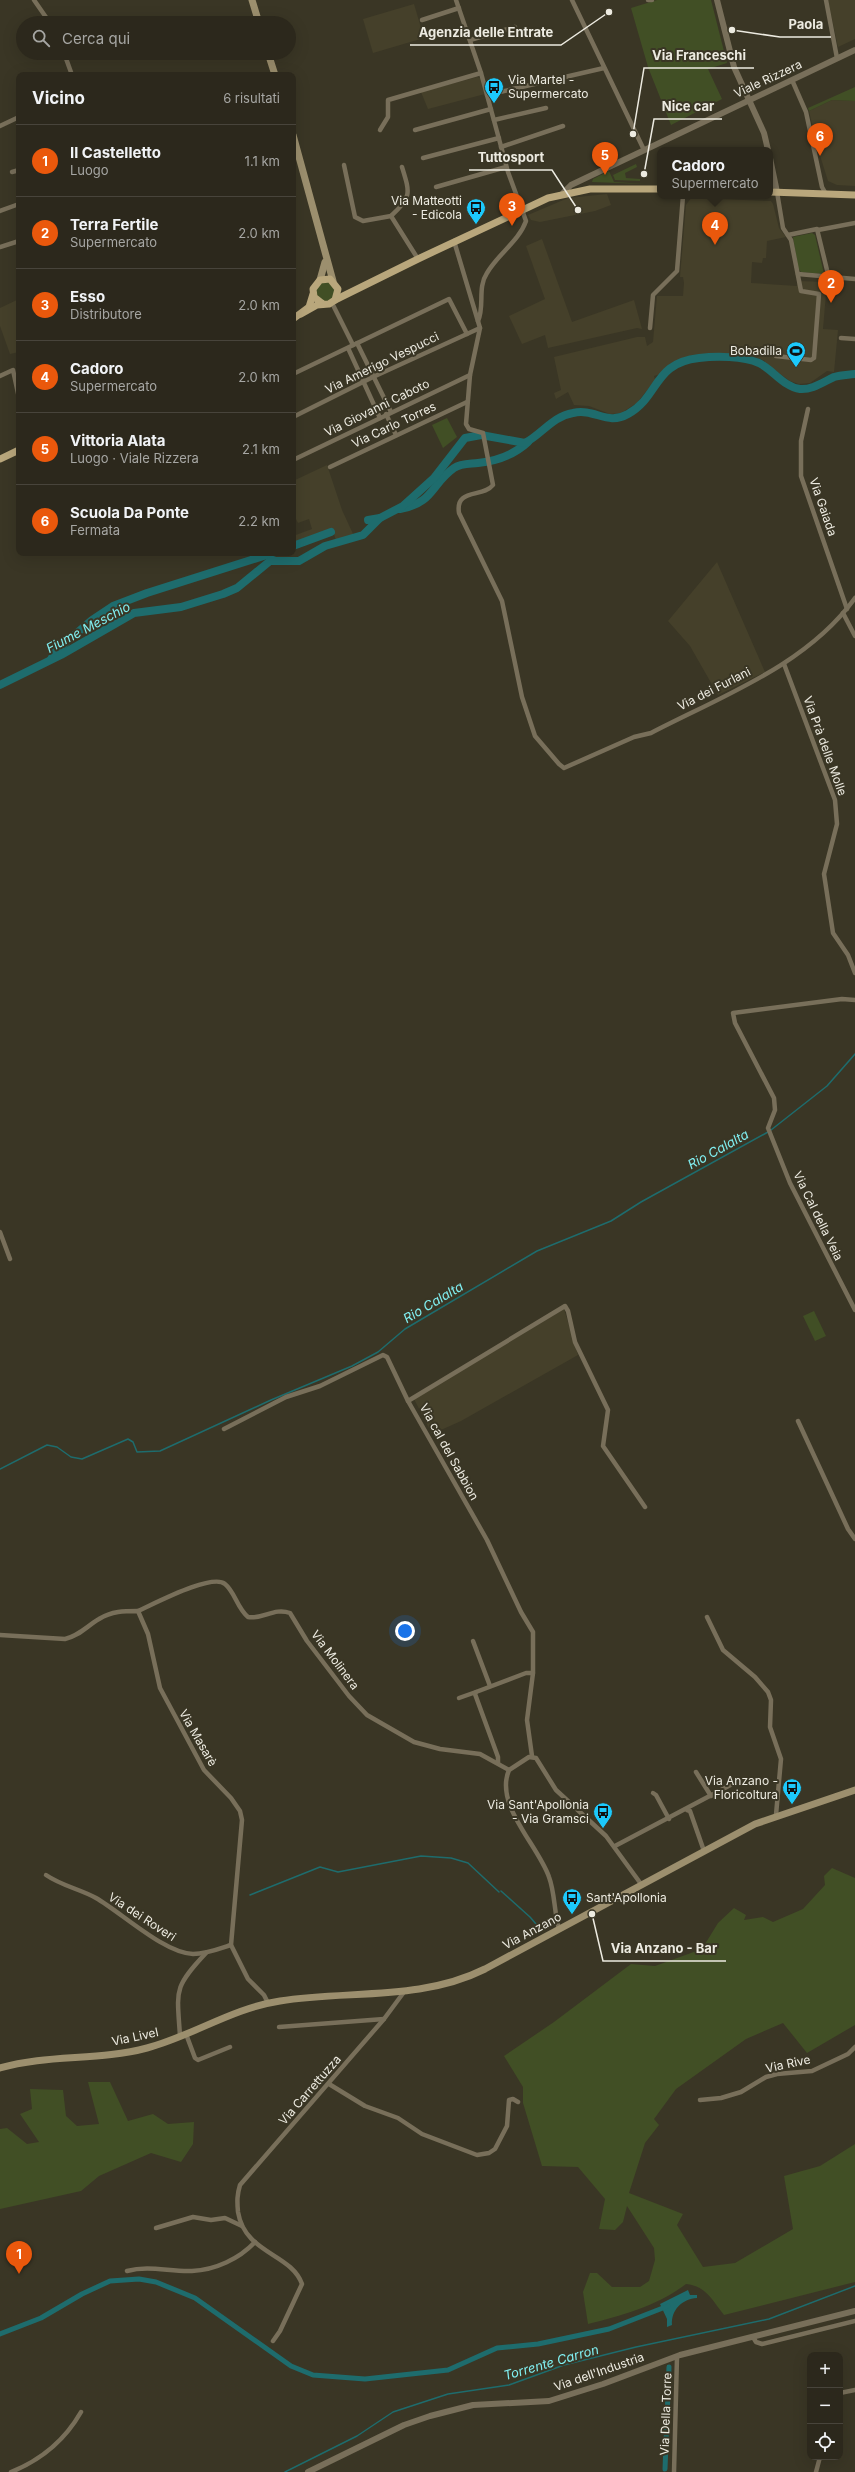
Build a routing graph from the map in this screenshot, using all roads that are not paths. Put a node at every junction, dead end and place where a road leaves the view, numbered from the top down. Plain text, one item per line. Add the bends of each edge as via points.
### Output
1 (34, 0) edge
2 (252, 0) edge
3 (456, 0) edge
4 (572, 0) edge
5 (648, 0) edge
6 (652, 0) edge
7 (717, 0) edge
8 (826, 0) edge
9 (460, 8) junction
10 (45, 16) edge
11 (256, 16) edge
12 (422, 20) dead end
13 (514, 27) dead end
14 (470, 40) junction
15 (855, 50) edge
16 (838, 58) junction
17 (67, 60) edge
18 (270, 60) edge
19 (604, 68) junction
20 (71, 72) edge
21 (273, 72) edge
22 (481, 73) junction
23 (792, 80) junction
24 (487, 96) junction
25 (749, 100) junction
26 (546, 108) dead end
27 (491, 110) junction
28 (16, 118) edge
29 (494, 120) junction
30 (0, 126) edge
31 (563, 126) dead end
32 (380, 130) dead end
33 (415, 130) dead end
34 (499, 138) junction
35 (296, 146) edge
36 (501, 147) junction
37 (767, 147) edge
38 (644, 150) junction
39 (423, 158) dead end
40 (344, 165) dead end
41 (506, 167) junction
42 (402, 168) dead end
43 (16, 171) edge
44 (12, 172) dead end
45 (436, 187) dead end
46 (657, 189) edge
47 (773, 192) edge
48 (563, 193) junction
49 (826, 194) junction
50 (855, 195) edge
51 (683, 199) edge
52 (16, 205) edge
53 (522, 209) junction
54 (0, 211) edge
55 (391, 216) junction
56 (855, 223) edge
57 (818, 230) junction
58 (788, 235) junction
59 (454, 241) junction
60 (16, 242) edge
61 (0, 247) edge
62 (325, 251) junction
63 (418, 259) junction
64 (827, 270) dead end
65 (798, 274) junction
66 (855, 279) edge
67 (320, 280) junction
68 (335, 283) junction
69 (360, 287) junction
70 (313, 294) junction
71 (334, 302) junction
72 (323, 304) junction
73 (301, 314) junction
74 (296, 317) edge
75 (478, 321) junction
76 (480, 328) junction
77 (650, 328) dead end
78 (467, 334) junction
79 (841, 338) dead end
80 (855, 339) edge
81 (353, 345) junction
82 (776, 356) dead end
83 (296, 373) edge
84 (470, 375) junction
85 (0, 376) edge
86 (373, 377) junction
87 (364, 382) junction
88 (16, 384) edge
89 (467, 402) junction
90 (808, 409) dead end
91 (391, 412) junction
92 (386, 414) junction
93 (296, 416) edge
94 (380, 418) junction
95 (396, 435) junction
96 (16, 451) edge
97 (0, 459) edge
98 (296, 459) edge
99 (330, 466) dead end
100 (855, 598) edge
101 (847, 609) junction
102 (843, 613) junction
103 (855, 636) edge
104 (784, 664) junction
105 (855, 973) edge
106 (855, 1000) edge
107 (0, 1232) edge
108 (10, 1259) dead end
109 (855, 1310) edge
110 (408, 1401) junction
111 (798, 1421) dead end
112 (224, 1428) dead end
113 (645, 1507) dead end
114 (855, 1539) edge
115 (138, 1611) junction
116 (707, 1617) dead end
117 (0, 1635) edge
118 (473, 1641) dead end
119 (533, 1673) junction
120 (490, 1686) junction
121 (476, 1692) junction
122 (459, 1698) dead end
123 (532, 1756) junction
124 (498, 1763) junction
125 (508, 1770) junction
126 (696, 1772) dead end
127 (738, 1781) dead end
128 (855, 1790) edge
129 (653, 1793) dead end
130 (711, 1796) junction
131 (687, 1810) junction
132 (776, 1815) junction
133 (669, 1819) junction
134 (615, 1846) junction
135 (704, 1851) junction
136 (46, 1875) dead end
137 (641, 1884) junction
138 (559, 1929) junction
139 (231, 1945) junction
140 (206, 1953) junction
141 (404, 1992) junction
142 (268, 2003) junction
143 (384, 2019) junction
144 (279, 2027) dead end
145 (183, 2035) junction
146 (230, 2047) dead end
147 (855, 2047) edge
148 (0, 2068) edge
149 (329, 2084) junction
150 (700, 2100) dead end
151 (518, 2102) dead end
152 (242, 2226) junction
153 (156, 2228) dead end
154 (255, 2242) junction
155 (127, 2270) dead end
156 (855, 2311) edge
157 (855, 2321) edge
158 (753, 2337) junction
159 (273, 2341) dead end
160 (677, 2357) junction
161 (855, 2390) edge
162 (843, 2392) edge
163 (81, 2412) dead end
164 (819, 2460) edge
165 (11, 2472) edge
166 (308, 2472) edge
167 (674, 2472) edge
168 (816, 2472) edge

1 - 10 street
2 - 11 main road
3 - 9 street
4 - 19 street
5 - 6 street
7 - 25 street via 734,67
8 - 16 street
9 - 12 street
9 - 14 street
13 - 14 street
14 - 22 street
15 - 16 street, Viale Rizzera
16 - 23 street, Viale Rizzera
17 - 20 street
18 - 21 main road
19 - 24 street
19 - 38 street
22 - 24 street
22 - 32 street via 388,100 388,117
23 - 25 street, Viale Rizzera
23 - 49 street via 804,106
24 - 27 street
25 - 37 street via 764,133
25 - 38 street, Viale Rizzera
26 - 29 street
27 - 29 street
27 - 33 street
28 - 30 street
29 - 34 street
31 - 36 street
34 - 36 street
34 - 39 street
35 - 62 main road
36 - 41 street
38 - 48 street, Viale Rizzera via 573,185
40 - 55 street via 355,217 363,221
41 - 45 street
41 - 53 street
42 - 55 street via 408,194 404,204
43 - 44 street
46 - 48 main road via 598,189
47 - 49 main road
47 - 58 street via 783,228
48 - 53 main road
49 - 50 main road
51 - 77 street via 677,271 653,295
52 - 54 street
53 - 59 main road
53 - 75 street via 526,221 523,230 487,273 483,282 480,293 482,313
55 - 63 street
56 - 57 street
57 - 58 street
57 - 64 street
58 - 65 street
59 - 63 main road
59 - 75 street
60 - 61 street
62 - 67 main road via 324,271
62 - 68 main road
63 - 69 main road
65 - 66 street
65 - 82 street via 802,292 819,294 814,358 811,360
67 - 68 main road via 327,278
67 - 70 main road via 315,285
68 - 69 main road via 346,288
68 - 71 main road via 339,293
69 - 71 main road
70 - 72 main road via 316,300
70 - 73 main road via 311,304
71 - 72 main road
71 - 81 street
72 - 73 main road
73 - 74 main road
75 - 76 street
76 - 78 street, Via Amerigo Vespucci
76 - 84 street
78 - 81 street via 449,299
78 - 86 street, Via Amerigo Vespucci
79 - 80 street
81 - 83 street
81 - 86 street
81 - 87 street
84 - 89 street
84 - 91 street, Via Giovanni Caboto
85 - 88 street via 13,370
86 - 87 street, Via Amerigo Vespucci
86 - 91 street
87 - 93 street, Via Amerigo Vespucci
87 - 94 street
89 - 95 street, Via Carlo Torres
89 - 104 street, Via dei Furlani via 466,424 469,429 483,433 494,485 463,497 459,503 459,513 502,601 520,689 535,736 552,759 564,768 650,732
90 - 101 street, Via Gaiada via 800,445 801,476
91 - 92 street, Via Giovanni Caboto
92 - 94 street, Via Giovanni Caboto
92 - 95 street
94 - 98 street, Via Giovanni Caboto
95 - 99 street, Via Carlo Torres
96 - 97 main road
100 - 101 street, Via dei Furlani
101 - 102 street, Via dei Furlani
102 - 103 street
102 - 104 street, Via dei Furlani
104 - 105 street, Via Prà delle Molle via 835,800 837,824 824,874 833,933 848,955
106 - 109 street, Via Cal della Veia via 842,999 733,1016 774,1098 775,1110 768,1128 770,1134 794,1190
107 - 108 street
110 - 112 street via 387,1357 383,1355 320,1386 286,1397
110 - 113 street, Via cal del Sabbion via 565,1306 579,1353 608,1410 603,1446
110 - 119 street, Via cal del Sabbion via 487,1540 533,1632
111 - 114 street
115 - 117 street via 120,1611 100,1618 75,1637 65,1639
115 - 124 street, Via Molinera via 197,1586 219,1581 230,1589 240,1608 248,1616 260,1617 275,1610 290,1613 307,1641 353,1701 367,1715 421,1745 471,1752
115 - 139 street, Via Masarè via 148,1634 160,1688 169,1707 204,1770 240,1811 242,1820
116 - 132 street via 723,1650 755,1677 768,1692 771,1700 770,1727 781,1759
118 - 120 street
119 - 120 street via 526,1673
119 - 123 street via 527,1720
120 - 121 street
121 - 122 street
121 - 124 street
123 - 125 street
123 - 134 street via 562,1796
124 - 125 street, Via Molinera
125 - 138 street via 506,1786 509,1803 550,1878
126 - 130 street
127 - 130 street
128 - 132 main road, Via Anzano
129 - 133 street
130 - 131 street
131 - 133 street
131 - 135 street via 690,1811
132 - 135 main road, Via Anzano
133 - 134 street
134 - 137 street
135 - 137 main road, Via Anzano
136 - 140 street, Via dei Roveri via 58,1883 95,1898 176,1951
137 - 138 main road, Via Anzano
138 - 141 main road, Via Anzano via 473,1974 433,1987
139 - 140 street, Via dei Roveri
139 - 142 street via 248,1978
140 - 145 street via 178,1987 177,1999
141 - 142 main road, Via Anzano
141 - 143 street, Via Carrettuzza
142 - 145 main road, Via Livel
143 - 144 street
143 - 149 street, Via Carrettuzza
145 - 146 street via 198,2060
145 - 148 main road, Via Livel via 132,2052 23,2063
147 - 150 street, Via Rive via 848,2054 812,2071 777,2074 766,2077 741,2092 721,2098
149 - 151 street via 365,2106 398,2118 422,2134 478,2155 496,2149 507,2126 509,2100
149 - 152 street, Via Carrettuzza via 240,2185 236,2197
152 - 153 street via 225,2218 193,2218
152 - 154 street
154 - 155 street via 244,2254 231,2261 204,2269
154 - 159 street via 291,2269 302,2284
156 - 158 street, Via dell'Industria
157 - 158 street via 762,2344 756,2342
158 - 160 street, Via dell'Industria
160 - 166 street, Via dell'Industria via 549,2401 473,2405 430,2416 404,2425
160 - 167 street, Via Della Torre
161 - 162 street
163 - 165 street via 53,2448 31,2463
164 - 168 street

